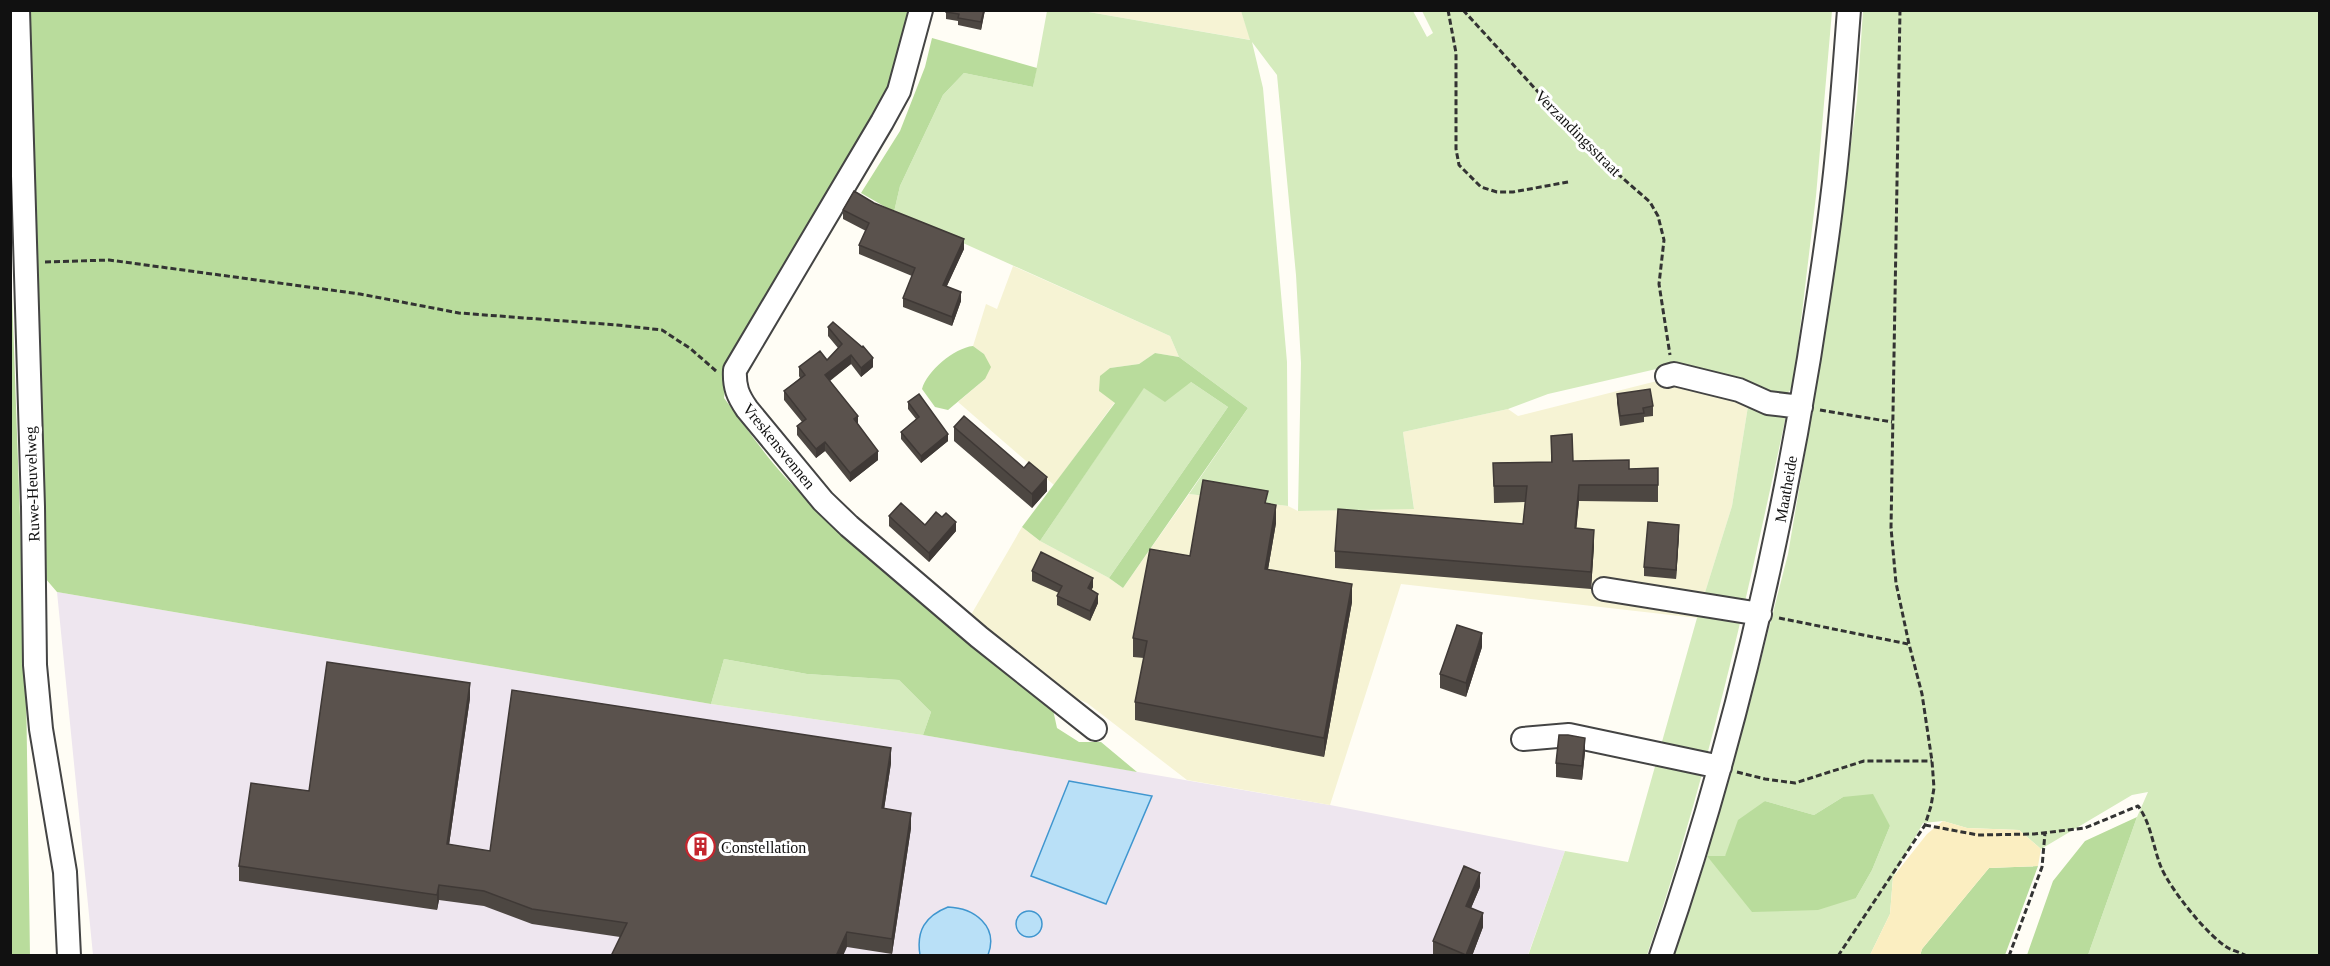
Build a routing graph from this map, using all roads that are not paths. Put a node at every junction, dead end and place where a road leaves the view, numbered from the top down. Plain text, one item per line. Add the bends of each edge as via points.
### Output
1 (18, 10) edge
2 (921, 10) edge
3 (1849, 10) edge
4 (1670, 375) road end
5 (1801, 406) junction
6 (1604, 589) dead end
7 (1760, 614) junction
8 (1095, 729) dead end
9 (1523, 739) dead end
10 (1720, 767) junction
11 (69, 956) edge
12 (1661, 956) edge

1 - 11 street, Ruwe-Heuvelweg via 36,675 65,872
2 - 8 street, Vreskensvennen via 899,91 735,370 734,384 747,409 823,501 849,526
3 - 5 street, Maatheide via 1832,200
4 - 5 street via 1739,390 1768,403
5 - 7 street, Maatheide
6 - 7 street
7 - 10 street, Maatheide
9 - 10 street via 1569,735
10 - 12 street, Maatheide

